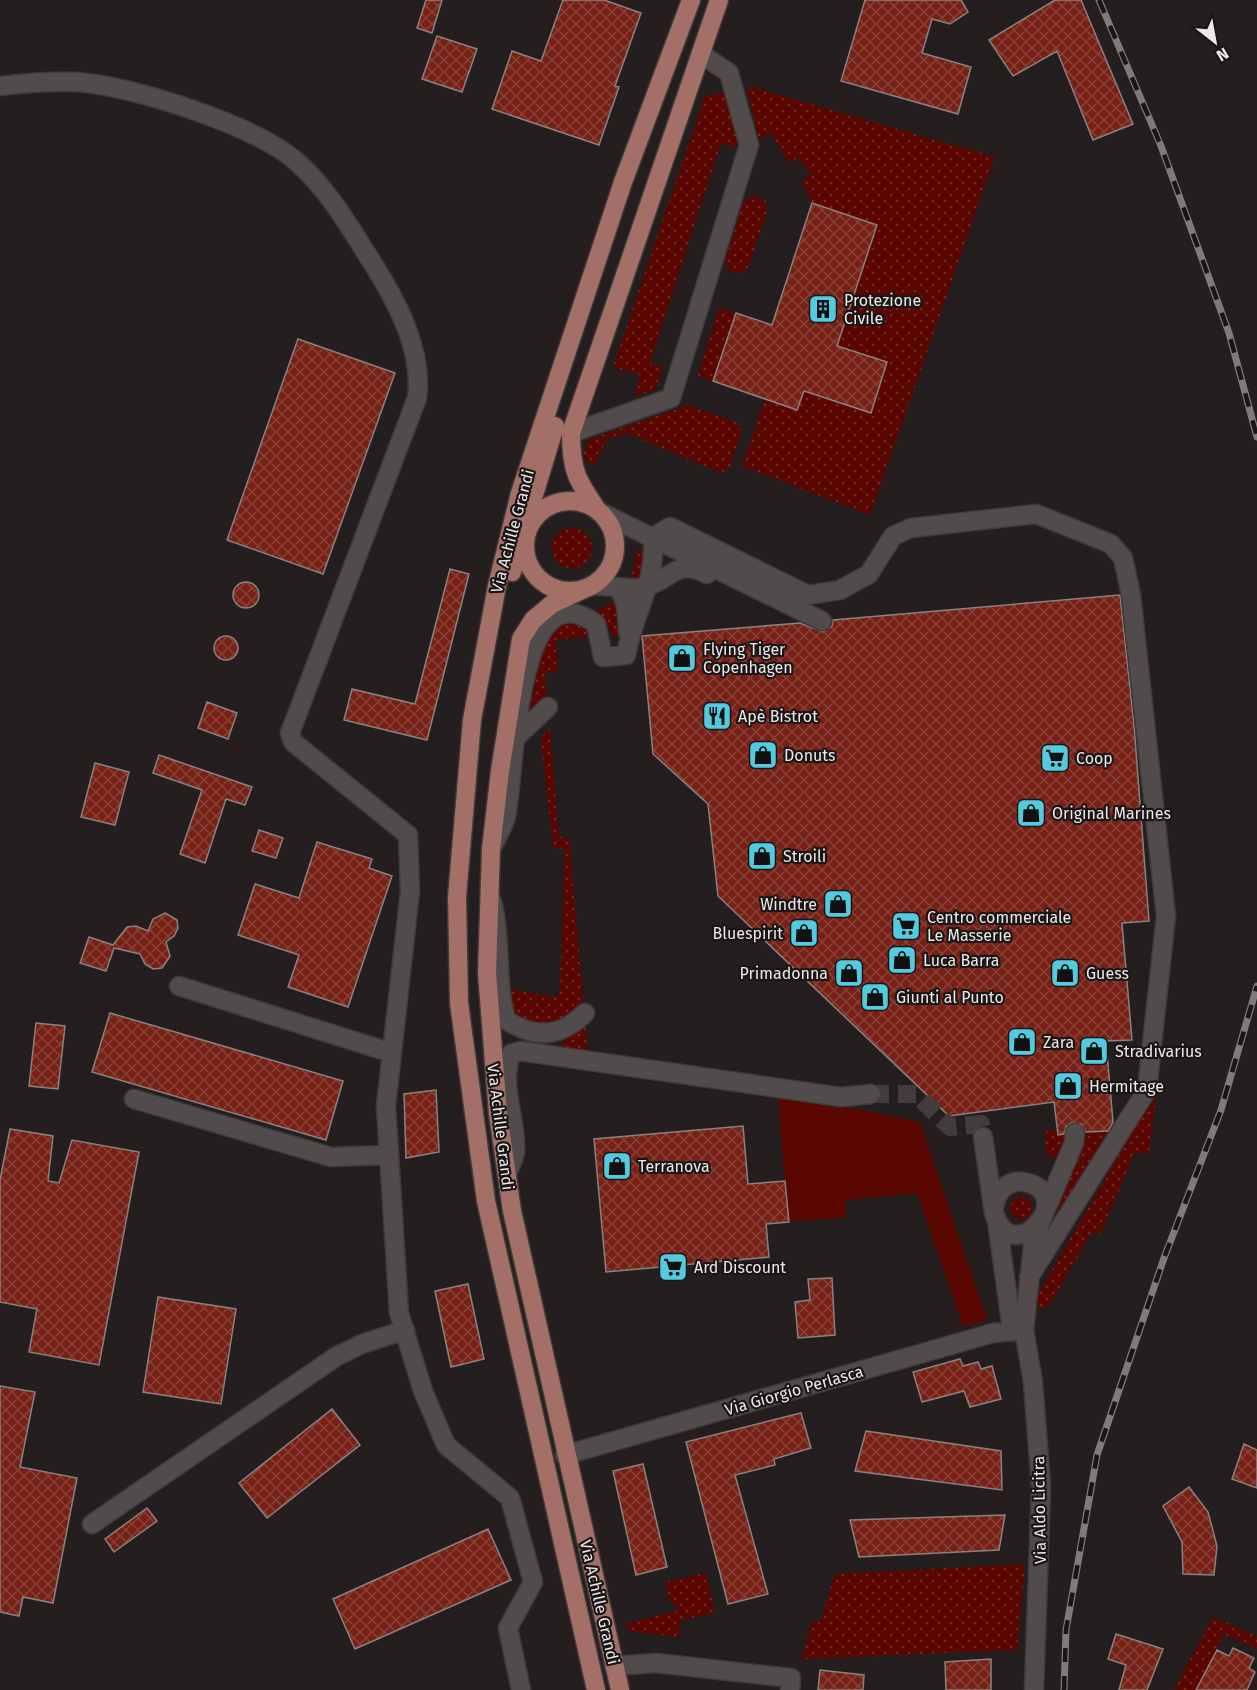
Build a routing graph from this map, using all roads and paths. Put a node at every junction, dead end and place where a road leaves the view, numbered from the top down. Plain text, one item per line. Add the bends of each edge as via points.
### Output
1 (691, 0) edge
2 (719, 0) edge
3 (678, 38) junction
4 (701, 54) junction
5 (0, 86) edge
6 (571, 433) junction
7 (598, 511) junction
8 (529, 526) junction
9 (653, 537) junction
10 (589, 586) junction
11 (650, 586) junction
12 (617, 587) junction
13 (628, 647) junction
14 (548, 707) dead end
15 (514, 739) junction
16 (491, 849) junction
17 (488, 887) junction
18 (179, 986) dead end
19 (585, 1013) dead end
20 (465, 1046) junction
21 (392, 1053) junction
22 (871, 1094) tunnel mouth
23 (134, 1099) dead end
24 (1074, 1133) dead end
25 (983, 1137) dead end
26 (388, 1155) junction
27 (507, 1174) junction
28 (995, 1215) junction
29 (1043, 1216) junction
30 (1029, 1277) junction
31 (405, 1330) junction
32 (1018, 1330) junction
33 (565, 1455) junction
34 (92, 1524) dead end
35 (614, 1666) junction
36 (522, 1690) edge
37 (596, 1690) edge
38 (620, 1690) edge
39 (790, 1690) edge
40 (1034, 1690) edge

1 - 3 main road, Via Achille Grandi
2 - 4 main road
3 - 8 main road, Via Achille Grandi via 660,110 533,498
3 - 20 main road, Via Achille Grandi via 654,93 523,482 497,586 472,720 457,897 459,1003
4 - 6 main road
4 - 6 street via 729,73 749,145 671,398
5 - 21 street via 79,82 141,94 259,138 296,161 322,189 384,282 405,326 417,357 417,398 290,733 293,742 408,835 410,891
6 - 7 main road via 571,464
7 - 8 main road via 581,503 562,501 539,512
7 - 9 street
7 - 10 main road via 611,528 615,550 607,570
8 - 10 main road via 524,544 532,572 556,589 572,591
8 - 20 main road, Via Achille Grandi via 515,556 486,703 476,783 467,926
9 - 11 street
9 - 11 street via 813,622 696,569 677,568
9 - 30 street via 670,527 808,595 840,590 869,574 893,537 910,528 1036,513 1110,544 1123,558 1131,595 1166,916 1147,1090
10 - 12 street
10 - 16 main road, Via Achille Grandi via 552,604 533,620 521,639
11 - 12 street
11 - 13 street
12 - 13 street via 627,604
13 - 15 street via 603,657 596,624 584,615 569,613 543,628 533,646
14 - 15 street
15 - 16 street via 506,817
16 - 17 main road, Via Achille Grandi
17 - 19 street via 499,929 499,984 506,1020 518,1028 544,1034 564,1030
17 - 27 main road, Via Achille Grandi via 490,1026
18 - 21 street
20 - 37 main road, Via Achille Grandi via 486,1201
21 - 26 street via 386,1106
22 - 27 street via 841,1097 520,1051 511,1054 507,1065 506,1088 515,1153
23 - 26 street via 331,1157
24 - 29 street via 1074,1143
25 - 28 street
26 - 31 street via 399,1313
27 - 33 main road, Via Achille Grandi
28 - 29 street via 1006,1230 1018,1234 1030,1232
28 - 29 street via 998,1193 1017,1182 1028,1183 1044,1198
28 - 32 street
29 - 30 street via 1033,1245
30 - 32 street
31 - 34 street via 337,1356
31 - 36 street via 423,1391 446,1445 510,1498 533,1582 508,1628
32 - 33 street, Via Giorgio Perlasca
32 - 40 street, Via Aldo Licitra via 1033,1382 1041,1486
33 - 35 main road, Via Achille Grandi
35 - 38 main road, Via Achille Grandi
35 - 39 street via 656,1663 791,1677

